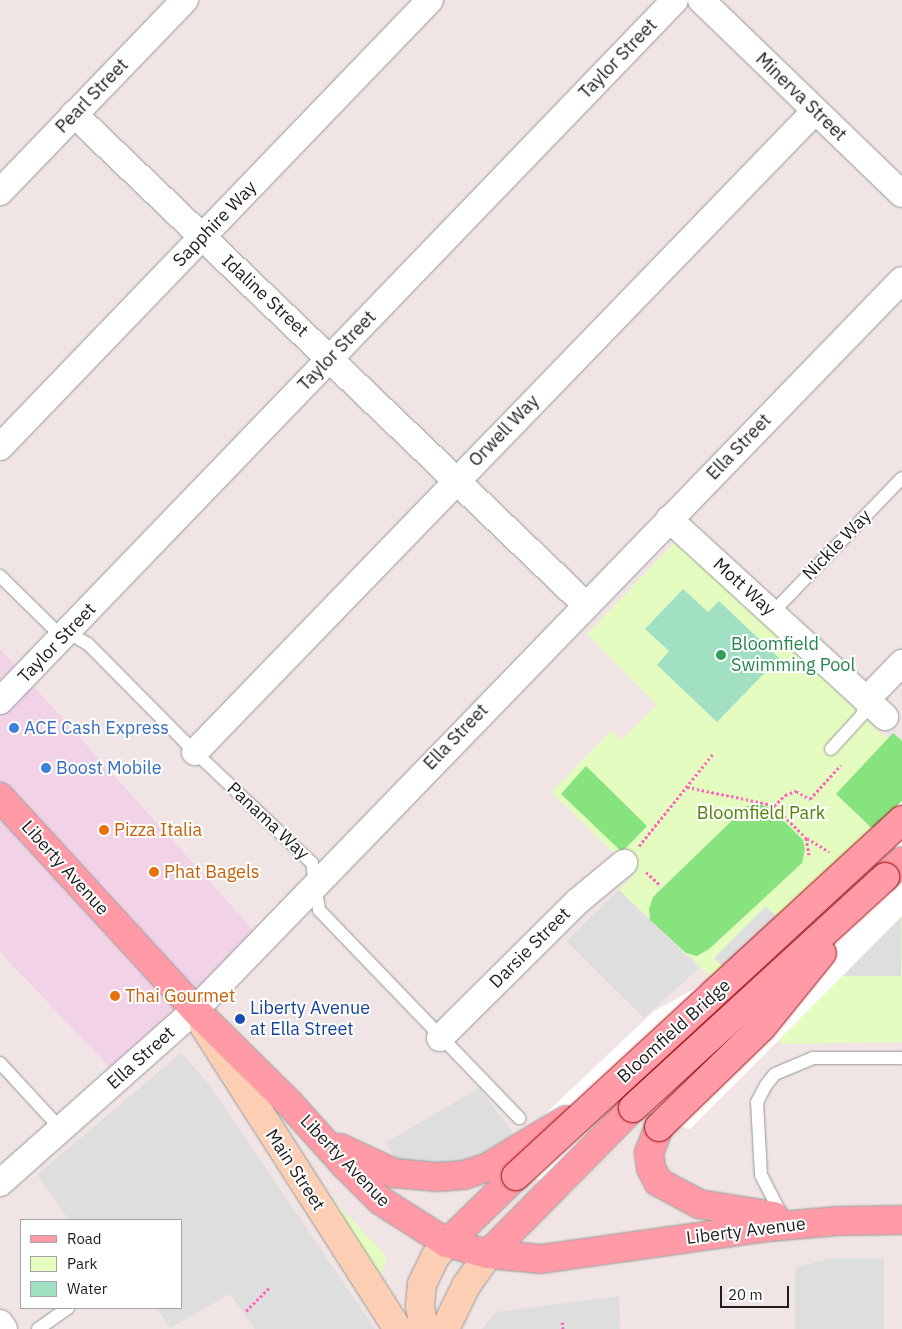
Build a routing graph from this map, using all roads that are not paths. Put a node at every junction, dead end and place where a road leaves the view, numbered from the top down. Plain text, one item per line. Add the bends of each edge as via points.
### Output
1 (185, 0) edge
2 (430, 0) edge
3 (674, 0) edge
4 (701, 0) edge
5 (815, 111) junction
6 (74, 114) junction
7 (0, 192) edge
8 (902, 194) edge
9 (202, 237) junction
10 (902, 280) edge
11 (331, 358) junction
12 (0, 447) edge
13 (902, 478) edge
14 (456, 482) junction
15 (669, 519) junction
16 (0, 576) edge
17 (585, 604) junction
18 (772, 612) junction
19 (64, 634) junction
20 (902, 663) edge
21 (866, 700) junction
22 (0, 701) edge
23 (885, 717) dead end
24 (831, 749) dead end
25 (195, 752) junction
26 (0, 797) edge
27 (902, 820) edge
28 (624, 863) road end
29 (894, 869) edge
30 (316, 882) junction
31 (195, 1010) junction
32 (440, 1038) junction
33 (902, 1058) edge
34 (0, 1063) edge
35 (290, 1104) junction
36 (519, 1118) dead end
37 (62, 1129) junction
38 (511, 1167) junction
39 (0, 1183) edge
40 (902, 1220) edge
41 (787, 1221) junction
42 (447, 1243) junction
43 (488, 1254) junction
44 (67, 1309) edge
45 (0, 1324) edge
46 (4, 1329) edge
47 (38, 1329) edge
48 (398, 1329) edge
49 (424, 1329) edge
50 (445, 1329) edge

1 - 6 street, Pearl Street
2 - 9 street, Sapphire Way
3 - 11 street, Taylor Street
4 - 5 street, Minerva Street
5 - 8 street, Minerva Street
5 - 14 street, Orwell Way
6 - 7 street, Pearl Street
6 - 9 street, Idaline Street
9 - 11 street, Idaline Street
9 - 12 street, Sapphire Way
10 - 15 street, Ella Street
11 - 14 street, Idaline Street
11 - 19 street, Taylor Street
13 - 18 lane, Nickle Way
14 - 17 street, Idaline Street
14 - 25 street, Orwell Way
15 - 17 street, Ella Street
15 - 18 street, Mott Way
16 - 19 lane, Panama Way
17 - 30 street, Ella Street
18 - 21 street, Mott Way
19 - 22 street, Taylor Street
19 - 25 lane, Panama Way via 88,644
20 - 21 street
21 - 23 street, Mott Way
21 - 24 lane via 862,715
25 - 30 lane, Panama Way via 312,863
26 - 31 main road, Liberty Avenue
27 - 38 main road, Bloomfield Bridge, bridge via 597,1101
28 - 32 street, Darsie Street via 578,901
29 - 41 main road, bridge via 762,1027 660,1127 648,1153 658,1182 699,1204
29 - 43 main road, Bloomfield Bridge, bridge via 632,1108
30 - 31 street, Ella Street
30 - 32 lane, Panama Way via 318,910
31 - 35 main road, Liberty Avenue
31 - 37 street, Ella Street
31 - 48 main road, Main Street
32 - 36 lane, Panama Way
33 - 41 lane via 813,1058 775,1074 766,1085 757,1102 762,1175
34 - 37 lane
35 - 38 main road via 345,1152 394,1173 437,1177
35 - 42 main road, Liberty Avenue via 381,1201
37 - 39 street, Ella Street
38 - 42 main road, Bloomfield Bridge
40 - 41 main road
41 - 43 main road, Liberty Avenue via 541,1259
42 - 43 main road, Liberty Avenue
42 - 49 main road via 435,1257 422,1284 420,1306
43 - 50 main road via 466,1286
44 - 47 lane
45 - 46 street

